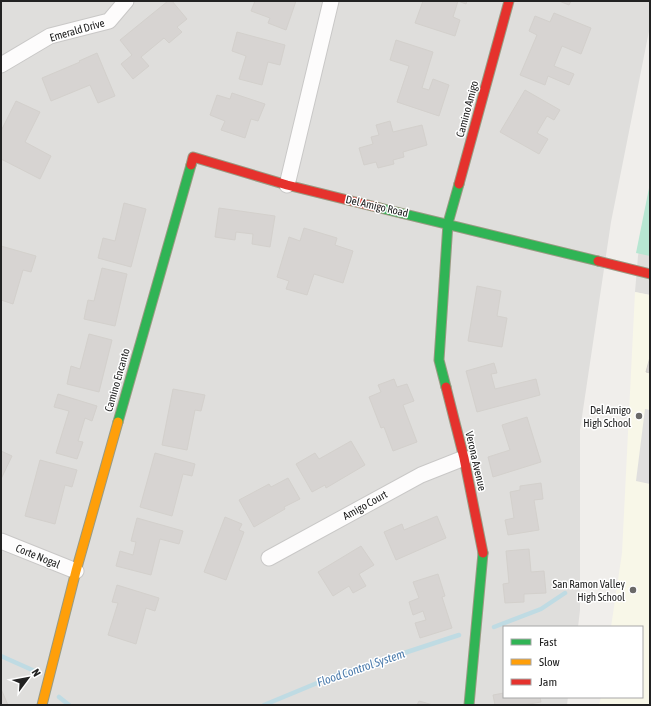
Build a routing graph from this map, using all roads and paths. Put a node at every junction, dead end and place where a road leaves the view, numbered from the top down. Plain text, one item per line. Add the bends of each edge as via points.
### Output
1 (126, 1) edge
2 (331, 1) edge
3 (509, 1) edge
4 (1, 65) edge
5 (287, 185) junction
6 (448, 223) junction
7 (650, 274) edge
8 (464, 458) junction
9 (1, 541) edge
10 (270, 558) dead end
11 (76, 571) junction
12 (42, 705) edge
13 (469, 705) edge

1 - 4 street, Emerald Drive via 110,21 50,36
2 - 5 street
3 - 6 street, Camino Amigo
5 - 6 street, Del Amigo Road
5 - 11 street, Camino Encanto via 193,157
6 - 7 street, Del Amigo Road
6 - 8 street, Verona Avenue via 439,360
8 - 10 street, Amigo Court via 421,475
8 - 13 street, Verona Avenue via 483,553
9 - 11 street, Corte Nogal
11 - 12 street, Camino Encanto

